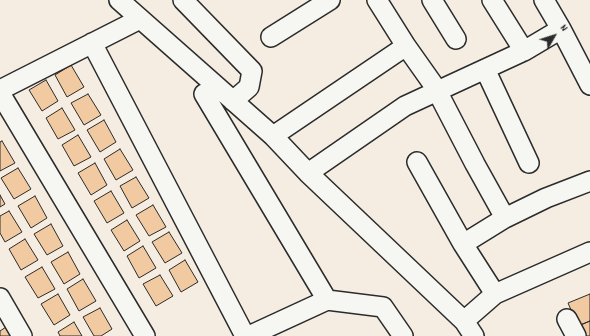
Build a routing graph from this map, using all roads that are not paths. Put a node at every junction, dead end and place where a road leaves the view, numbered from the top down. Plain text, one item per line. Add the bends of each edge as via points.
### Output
1 (119, 0) edge
2 (183, 0) edge
3 (330, 0) edge
4 (377, 0) edge
5 (432, 0) edge
6 (492, 0) edge
7 (544, 0) edge
8 (136, 21) dead end
9 (561, 28) junction
10 (270, 37) dead end
11 (456, 39) dead end
12 (92, 44) junction
13 (406, 46) junction
14 (524, 51) junction
15 (585, 61) edge
16 (485, 69) junction
17 (590, 85) edge
18 (0, 91) edge
19 (437, 91) junction
20 (204, 94) dead end
21 (233, 101) junction
22 (273, 136) junction
23 (417, 162) dead end
24 (529, 163) dead end
25 (308, 173) junction
26 (590, 181) edge
27 (505, 218) junction
28 (463, 244) junction
29 (590, 252) edge
30 (495, 294) junction
31 (0, 298) edge
32 (327, 300) junction
33 (567, 319) dead end
34 (469, 329) edge
35 (137, 333) edge
36 (22, 336) edge
37 (245, 336) edge
38 (249, 336) edge
39 (403, 336) edge
40 (576, 336) edge

1 - 21 street
2 - 21 street via 252,71 249,87
3 - 10 street
4 - 13 street
5 - 11 street
6 - 14 street
7 - 9 street
8 - 12 street
9 - 14 street
9 - 15 street
12 - 18 street
12 - 37 street
13 - 19 street
13 - 22 street
14 - 16 street
15 - 17 street
16 - 19 street
16 - 24 street
18 - 35 street
19 - 25 street via 404,106
19 - 27 street
20 - 32 street
21 - 22 street
22 - 25 street
23 - 28 street
25 - 34 street
26 - 27 street
27 - 28 street
28 - 30 street
29 - 30 street
30 - 34 street
31 - 36 street
32 - 38 street
32 - 39 street via 383,307
33 - 40 street

